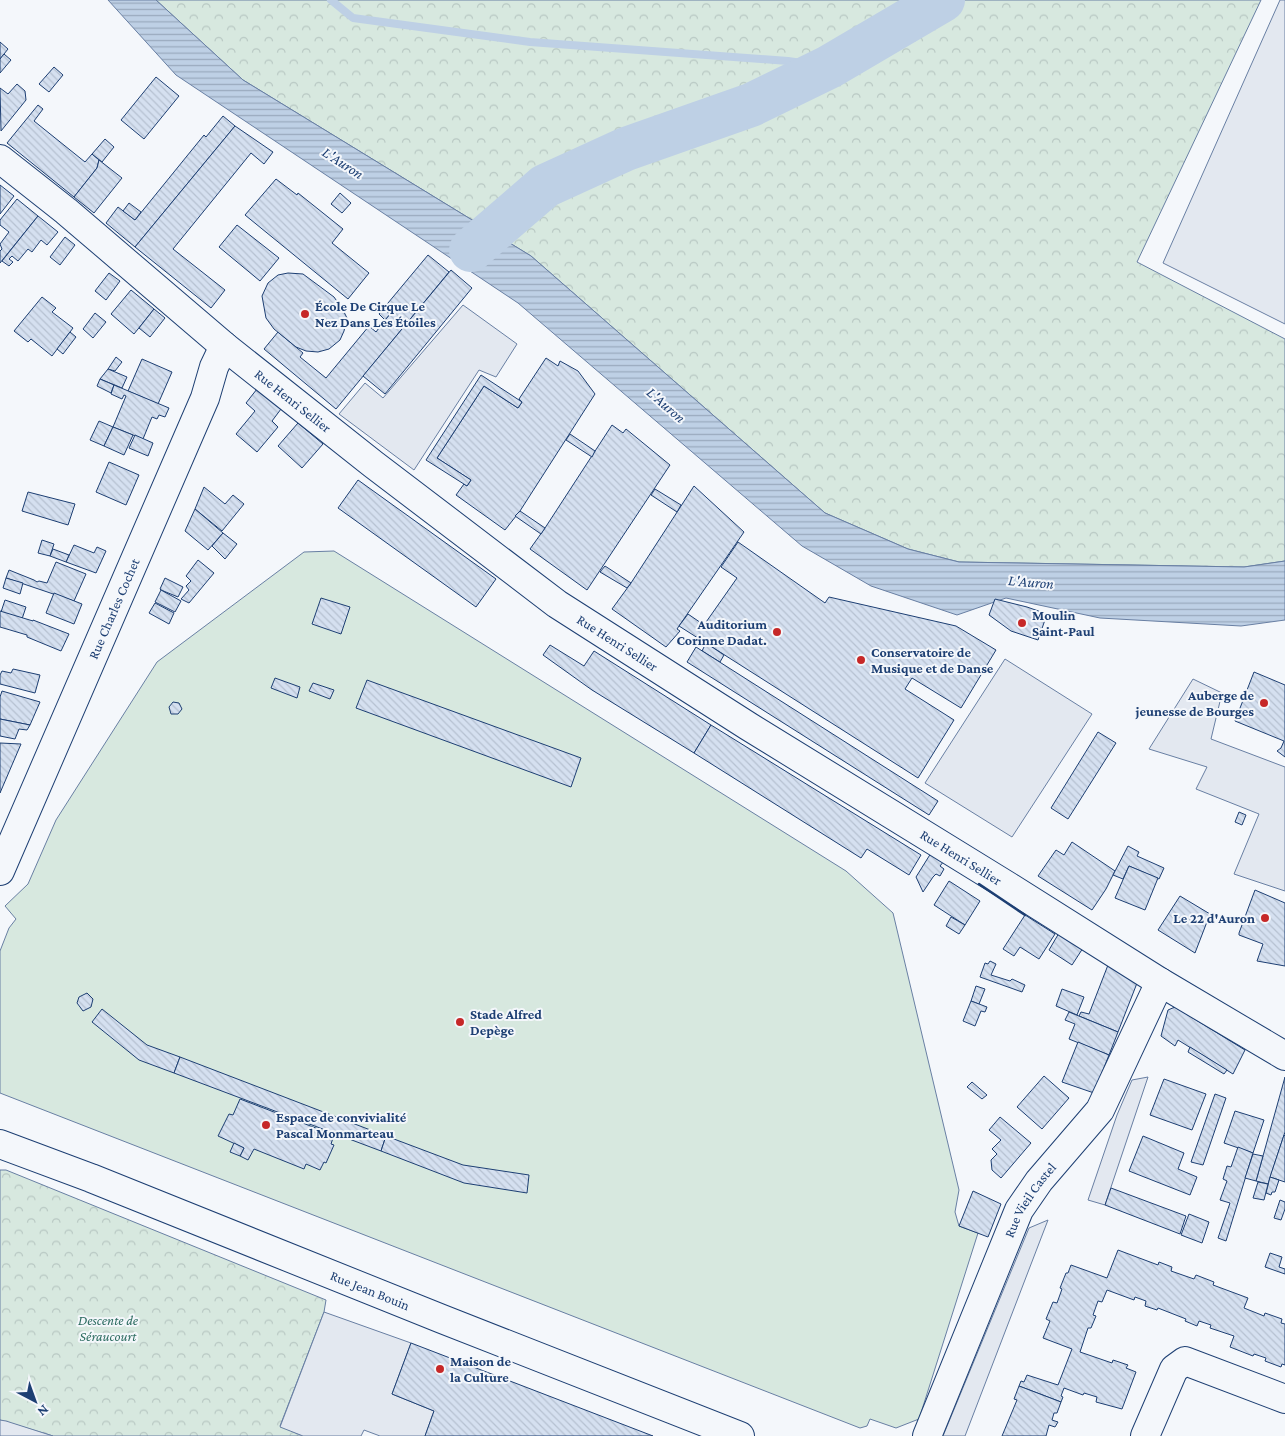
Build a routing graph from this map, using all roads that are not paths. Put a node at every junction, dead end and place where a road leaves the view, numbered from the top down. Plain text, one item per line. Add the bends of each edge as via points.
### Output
1 (0, 159) edge
2 (224, 346) junction
3 (0, 871) edge
4 (1160, 982) junction
5 (1285, 1056) edge
6 (0, 1144) edge
7 (1285, 1399) edge
8 (1151, 1435) edge
9 (740, 1436) edge
10 (927, 1436) edge

1 - 2 street, Rue Henri Sellier
2 - 3 street, Rue Charles Cochet via 201,408
2 - 4 street, Rue Henri Sellier via 557,604
4 - 5 street, Rue Henri Sellier
4 - 10 street, Rue Vieil Castel via 1100,1110 1039,1181 1019,1210
6 - 9 street, Rue Jean Bouin
7 - 8 street via 1185,1361 1174,1369

